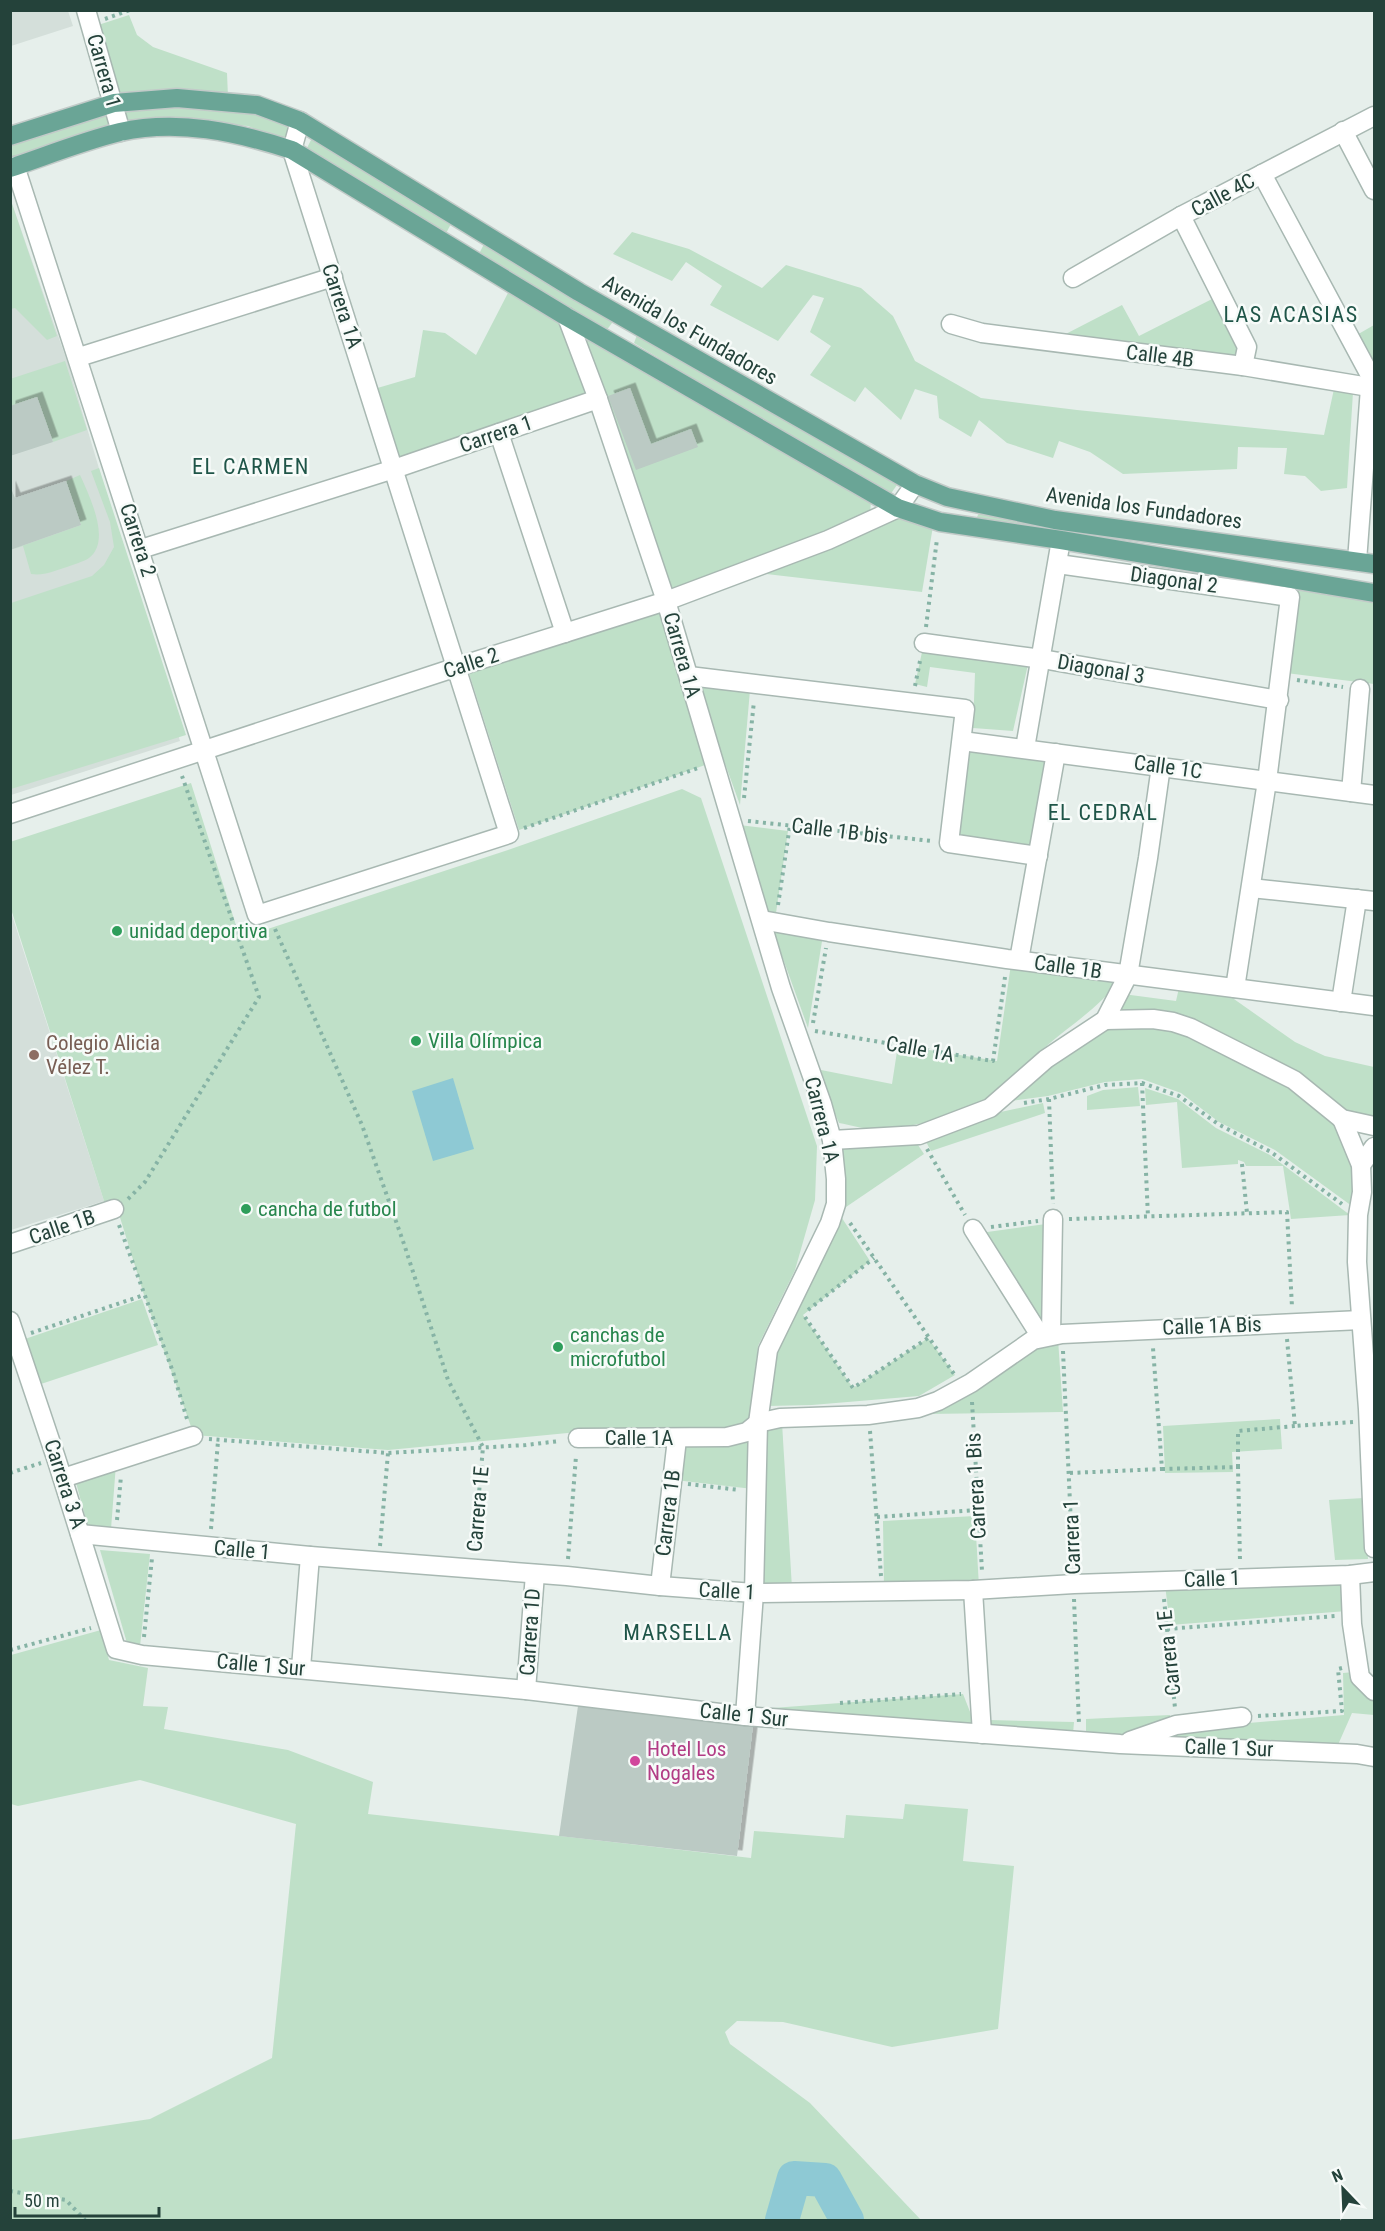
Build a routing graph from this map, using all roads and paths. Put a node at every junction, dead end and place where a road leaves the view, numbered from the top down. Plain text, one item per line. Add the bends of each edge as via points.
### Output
1 (130, 10) edge
2 (88, 17) edge
3 (114, 103) junction
4 (1374, 116) edge
5 (300, 121) junction
6 (1343, 131) junction
7 (121, 132) junction
8 (10, 136) edge
9 (292, 150) junction
10 (13, 167) edge
11 (1262, 174) junction
12 (1374, 190) edge
13 (1181, 216) junction
14 (333, 277) junction
15 (1073, 278) dead end
16 (567, 317) junction
17 (951, 324) dead end
18 (79, 357) junction
19 (1243, 366) junction
20 (1372, 377) edge
21 (598, 399) junction
22 (499, 433) junction
23 (394, 469) junction
24 (915, 484) junction
25 (898, 508) junction
26 (940, 522) junction
27 (1061, 540) junction
28 (141, 549) junction
29 (1366, 563) edge
30 (1058, 564) junction
31 (1374, 593) edge
32 (666, 601) junction
33 (565, 633) junction
34 (924, 643) junction
35 (1042, 659) junction
36 (457, 667) junction
37 (688, 676) junction
38 (1281, 678) junction
39 (756, 685) junction
40 (1360, 689) joint
41 (1278, 700) junction
42 (912, 704) junction
43 (962, 741) junction
44 (1025, 748) junction
45 (203, 750) junction
46 (1056, 753) junction
47 (177, 760) junction
48 (713, 763) junction
49 (1161, 766) junction
50 (1268, 781) junction
51 (1351, 792) junction
52 (1374, 795) edge
53 (10, 814) edge
54 (736, 819) junction
55 (790, 825) junction
56 (509, 834) junction
57 (950, 843) junction
58 (1038, 856) junction
59 (1251, 888) junction
60 (1366, 900) edge
61 (262, 914) junction
62 (769, 921) junction
63 (829, 933) junction
64 (1013, 960) junction
65 (1128, 975) junction
66 (1235, 988) junction
67 (1341, 1002) junction
68 (1374, 1006) edge
69 (1105, 1020) junction
70 (1142, 1083) junction
71 (1049, 1099) junction
72 (990, 1108) junction
73 (1342, 1119) junction
74 (1374, 1126) edge
75 (919, 1136) junction
76 (832, 1140) junction
77 (1374, 1147) edge
78 (1242, 1164) dead end
79 (1361, 1166) junction
80 (837, 1204) junction
81 (114, 1209) junction
82 (1247, 1213) junction
83 (1358, 1215) junction
84 (1148, 1217) junction
85 (1053, 1219) junction
86 (973, 1229) junction
87 (10, 1244) edge
88 (874, 1258) junction
89 (1367, 1275) edge
90 (144, 1295) junction
91 (1361, 1320) junction
92 (10, 1321) edge
93 (1289, 1323) junction
94 (1151, 1329) junction
95 (1051, 1335) junction
96 (16, 1338) junction
97 (928, 1338) junction
98 (967, 1386) junction
99 (868, 1415) junction
100 (1368, 1421) junction
101 (758, 1423) junction
102 (1295, 1426) junction
103 (193, 1436) junction
104 (578, 1438) junction
105 (677, 1439) junction
106 (218, 1441) junction
107 (483, 1447) junction
108 (387, 1453) junction
109 (56, 1458) junction
110 (123, 1459) junction
111 (1238, 1467) junction
112 (1162, 1469) junction
113 (10, 1473) edge
114 (1070, 1473) junction
115 (63, 1478) junction
116 (672, 1483) junction
117 (757, 1491) junction
118 (977, 1510) junction
119 (877, 1517) junction
120 (81, 1534) junction
121 (115, 1538) junction
122 (154, 1542) junction
123 (210, 1547) junction
124 (1374, 1548) edge
125 (310, 1556) junction
126 (379, 1561) junction
127 (472, 1570) junction
128 (1374, 1572) edge
129 (535, 1574) junction
130 (1350, 1575) junction
131 (567, 1576) junction
132 (1241, 1578) junction
133 (1162, 1581) junction
134 (1074, 1584) junction
135 (660, 1586) junction
136 (881, 1590) junction
137 (978, 1590) junction
138 (754, 1593) junction
139 (1351, 1615) junction
140 (108, 1623) junction
141 (1167, 1629) junction
142 (116, 1649) joint
143 (10, 1650) edge
144 (142, 1655) junction
145 (301, 1668) junction
146 (1359, 1668) junction
147 (979, 1689) junction
148 (526, 1690) junction
149 (1374, 1691) edge
150 (839, 1703) dead end
151 (745, 1716) junction
152 (1242, 1717) joint
153 (1176, 1725) junction
154 (982, 1734) junction
155 (1080, 1740) junction
156 (1120, 1744) junction
157 (1374, 1756) edge
158 (10, 2191) edge
159 (85, 2220) edge

1 - 2 path
2 - 3 street, Carrera 1
3 - 5 main road, Avenida los Fundadores via 177,98 257,105
3 - 7 street, Carrera 1
3 - 8 main road, Avenida los Fundadores
4 - 6 street, Calle 4C
5 - 9 street
5 - 24 main road, Avenida los Fundadores via 579,292
6 - 11 street, Calle 4C
6 - 12 street
7 - 9 main road, Avenida los Fundadores via 209,128
7 - 10 main road, Avenida los Fundadores
9 - 14 street, Carrera 1A
9 - 16 main road, Avenida los Fundadores
10 - 18 street, Carrera 2
11 - 13 street, Calle 4C
11 - 20 street
13 - 15 street, Calle 4C
13 - 19 street via 1247,347
14 - 18 street
14 - 23 street, Carrera 1A
16 - 21 street
16 - 25 main road, Avenida los Fundadores
17 - 19 street, Calle 4B via 982,333
18 - 28 street, Carrera 2
19 - 20 street, Calle 4B
20 - 29 street
21 - 22 street, Carrera 1
21 - 32 street
22 - 23 street, Carrera 1
22 - 33 street
23 - 28 street, Carrera 1
23 - 36 street, Carrera 1A
24 - 25 street
24 - 29 main road, Avenida los Fundadores via 947,497 1055,520
25 - 26 main road, Avenida los Fundadores
25 - 32 street, Calle 2 via 828,540
26 - 27 main road, Avenida los Fundadores
26 - 34 path
27 - 30 street
27 - 31 main road, Avenida los Fundadores
28 - 45 street, Carrera 2
30 - 35 street
30 - 38 street, Diagonal 2 via 1290,597
32 - 33 street, Calle 2
32 - 37 street, Carrera 1A
33 - 36 street, Calle 2
34 - 35 street, Diagonal 3
34 - 42 path
35 - 41 street, Diagonal 3
35 - 44 street
36 - 45 street, Calle 2
36 - 56 street, Carrera 1A
37 - 39 street
37 - 48 street, Carrera 1A
38 - 40 path
38 - 41 street
39 - 42 street
39 - 54 path
40 - 51 street
41 - 50 street
42 - 43 street via 965,709
43 - 44 street, Calle 1C
43 - 57 street
44 - 46 street, Calle 1C
45 - 47 street, Calle 2
45 - 61 street, Carrera 2
46 - 49 street, Calle 1C
46 - 58 street
47 - 53 street, Calle 2
47 - 81 path via 259,997 145,1182
48 - 54 street, Carrera 1A
48 - 56 path
49 - 50 street, Calle 1C
49 - 65 street
50 - 51 street, Calle 1C
50 - 59 street
51 - 52 street, Calle 1C
54 - 55 path, Calle 1B bis
54 - 62 street, Carrera 1A
55 - 57 path, Calle 1B bis
55 - 62 path
56 - 61 street
57 - 58 street
58 - 64 street
59 - 60 street
59 - 66 street
60 - 67 street
61 - 107 path via 362,1125 448,1380
62 - 63 street, Calle 1B
62 - 76 street, Carrera 1A via 781,988
63 - 64 street, Calle 1B
63 - 64 path, Calle 1A via 812,1030 993,1061
64 - 65 street, Calle 1B
65 - 66 street, Calle 1B
65 - 69 street
66 - 67 street, Calle 1B
67 - 68 street, Calle 1B
69 - 72 street via 1046,1059
69 - 73 street via 1153,1019 1191,1028 1294,1080
70 - 71 path via 1105,1085
70 - 83 path via 1179,1096 1218,1124 1271,1152
70 - 84 path
71 - 72 path
71 - 85 path
72 - 75 street
73 - 74 street
73 - 79 street
75 - 76 street
75 - 86 path
76 - 80 street, Carrera 1A
77 - 79 street
78 - 82 path
79 - 83 street
80 - 88 path
80 - 101 street, Carrera 1A via 768,1350
81 - 87 street, Calle 1B
81 - 90 path
82 - 84 path
82 - 93 path via 1287,1212
83 - 89 street via 1357,1262
84 - 85 path
85 - 86 path
85 - 95 street
86 - 95 street
88 - 97 path
88 - 97 path via 803,1314 853,1388
89 - 91 street
90 - 96 path
90 - 103 path
91 - 93 street, Calle 1A Bis
91 - 100 street
92 - 96 street, Carrera 3 A
93 - 94 street, Calle 1A Bis
93 - 102 path
94 - 95 street, Calle 1A Bis
94 - 112 path
95 - 98 street, Calle 1A
95 - 114 path, Carrera 1
96 - 109 street, Carrera 3 A
97 - 98 path
98 - 99 street, Calle 1A via 918,1408
98 - 118 path, Carrera 1 Bis
99 - 101 street, Calle 1A via 780,1418
99 - 119 path
100 - 102 path
100 - 124 street
101 - 105 street, Calle 1A via 747,1432 727,1437
101 - 117 street, Carrera 1A
102 - 111 path via 1238,1431
103 - 106 path, Calle 1A
103 - 110 street
104 - 105 street, Calle 1A
104 - 107 path, Calle 1A
104 - 131 path
105 - 116 street, Carrera 1B
106 - 108 path, Calle 1A
106 - 123 path
107 - 108 path, Calle 1A
107 - 127 path, Carrera 1E
108 - 126 path
109 - 113 path
109 - 115 street, Carrera 3 A
110 - 115 street
110 - 121 path
111 - 112 path
111 - 132 path
112 - 114 path
114 - 134 path, Carrera 1
115 - 120 street, Carrera 3 A
116 - 117 path
116 - 135 street, Carrera 1B
117 - 138 street, Carrera 1A
118 - 119 path
118 - 137 path, Carrera 1 Bis
119 - 136 path
120 - 121 street, Calle 1
120 - 140 street, Carrera 3 A
121 - 122 street, Calle 1
122 - 123 street, Calle 1
122 - 144 path
123 - 125 street, Calle 1
125 - 126 street, Calle 1
125 - 145 street
126 - 127 street, Calle 1
127 - 129 street, Calle 1
128 - 130 street, Calle 1
129 - 131 street, Calle 1
129 - 148 street, Carrera 1D
130 - 132 street, Calle 1
130 - 139 street
131 - 135 street, Calle 1
132 - 133 street, Calle 1
133 - 134 street, Calle 1
133 - 141 path, Carrera 1E
134 - 137 street, Calle 1
134 - 155 path, Carrera 1
135 - 138 street, Calle 1
136 - 137 street, Calle 1
136 - 138 street, Calle 1
137 - 147 street
138 - 151 street, Carrera 1A
139 - 141 path
139 - 146 street
140 - 142 street, Carrera 3 A
140 - 143 path
141 - 153 path, Carrera 1E
142 - 144 street, Calle 1 Sur
144 - 145 street, Calle 1 Sur
145 - 148 street, Calle 1 Sur
146 - 149 street via 1360,1677
146 - 152 path via 1338,1669 1342,1711
147 - 150 path via 963,1694
147 - 154 street
148 - 151 street, Calle 1 Sur
151 - 154 street, Calle 1 Sur
152 - 153 street
153 - 156 street
154 - 155 street, Calle 1 Sur
155 - 156 street, Calle 1 Sur
156 - 157 street, Calle 1 Sur
158 - 159 path via 66,2200

